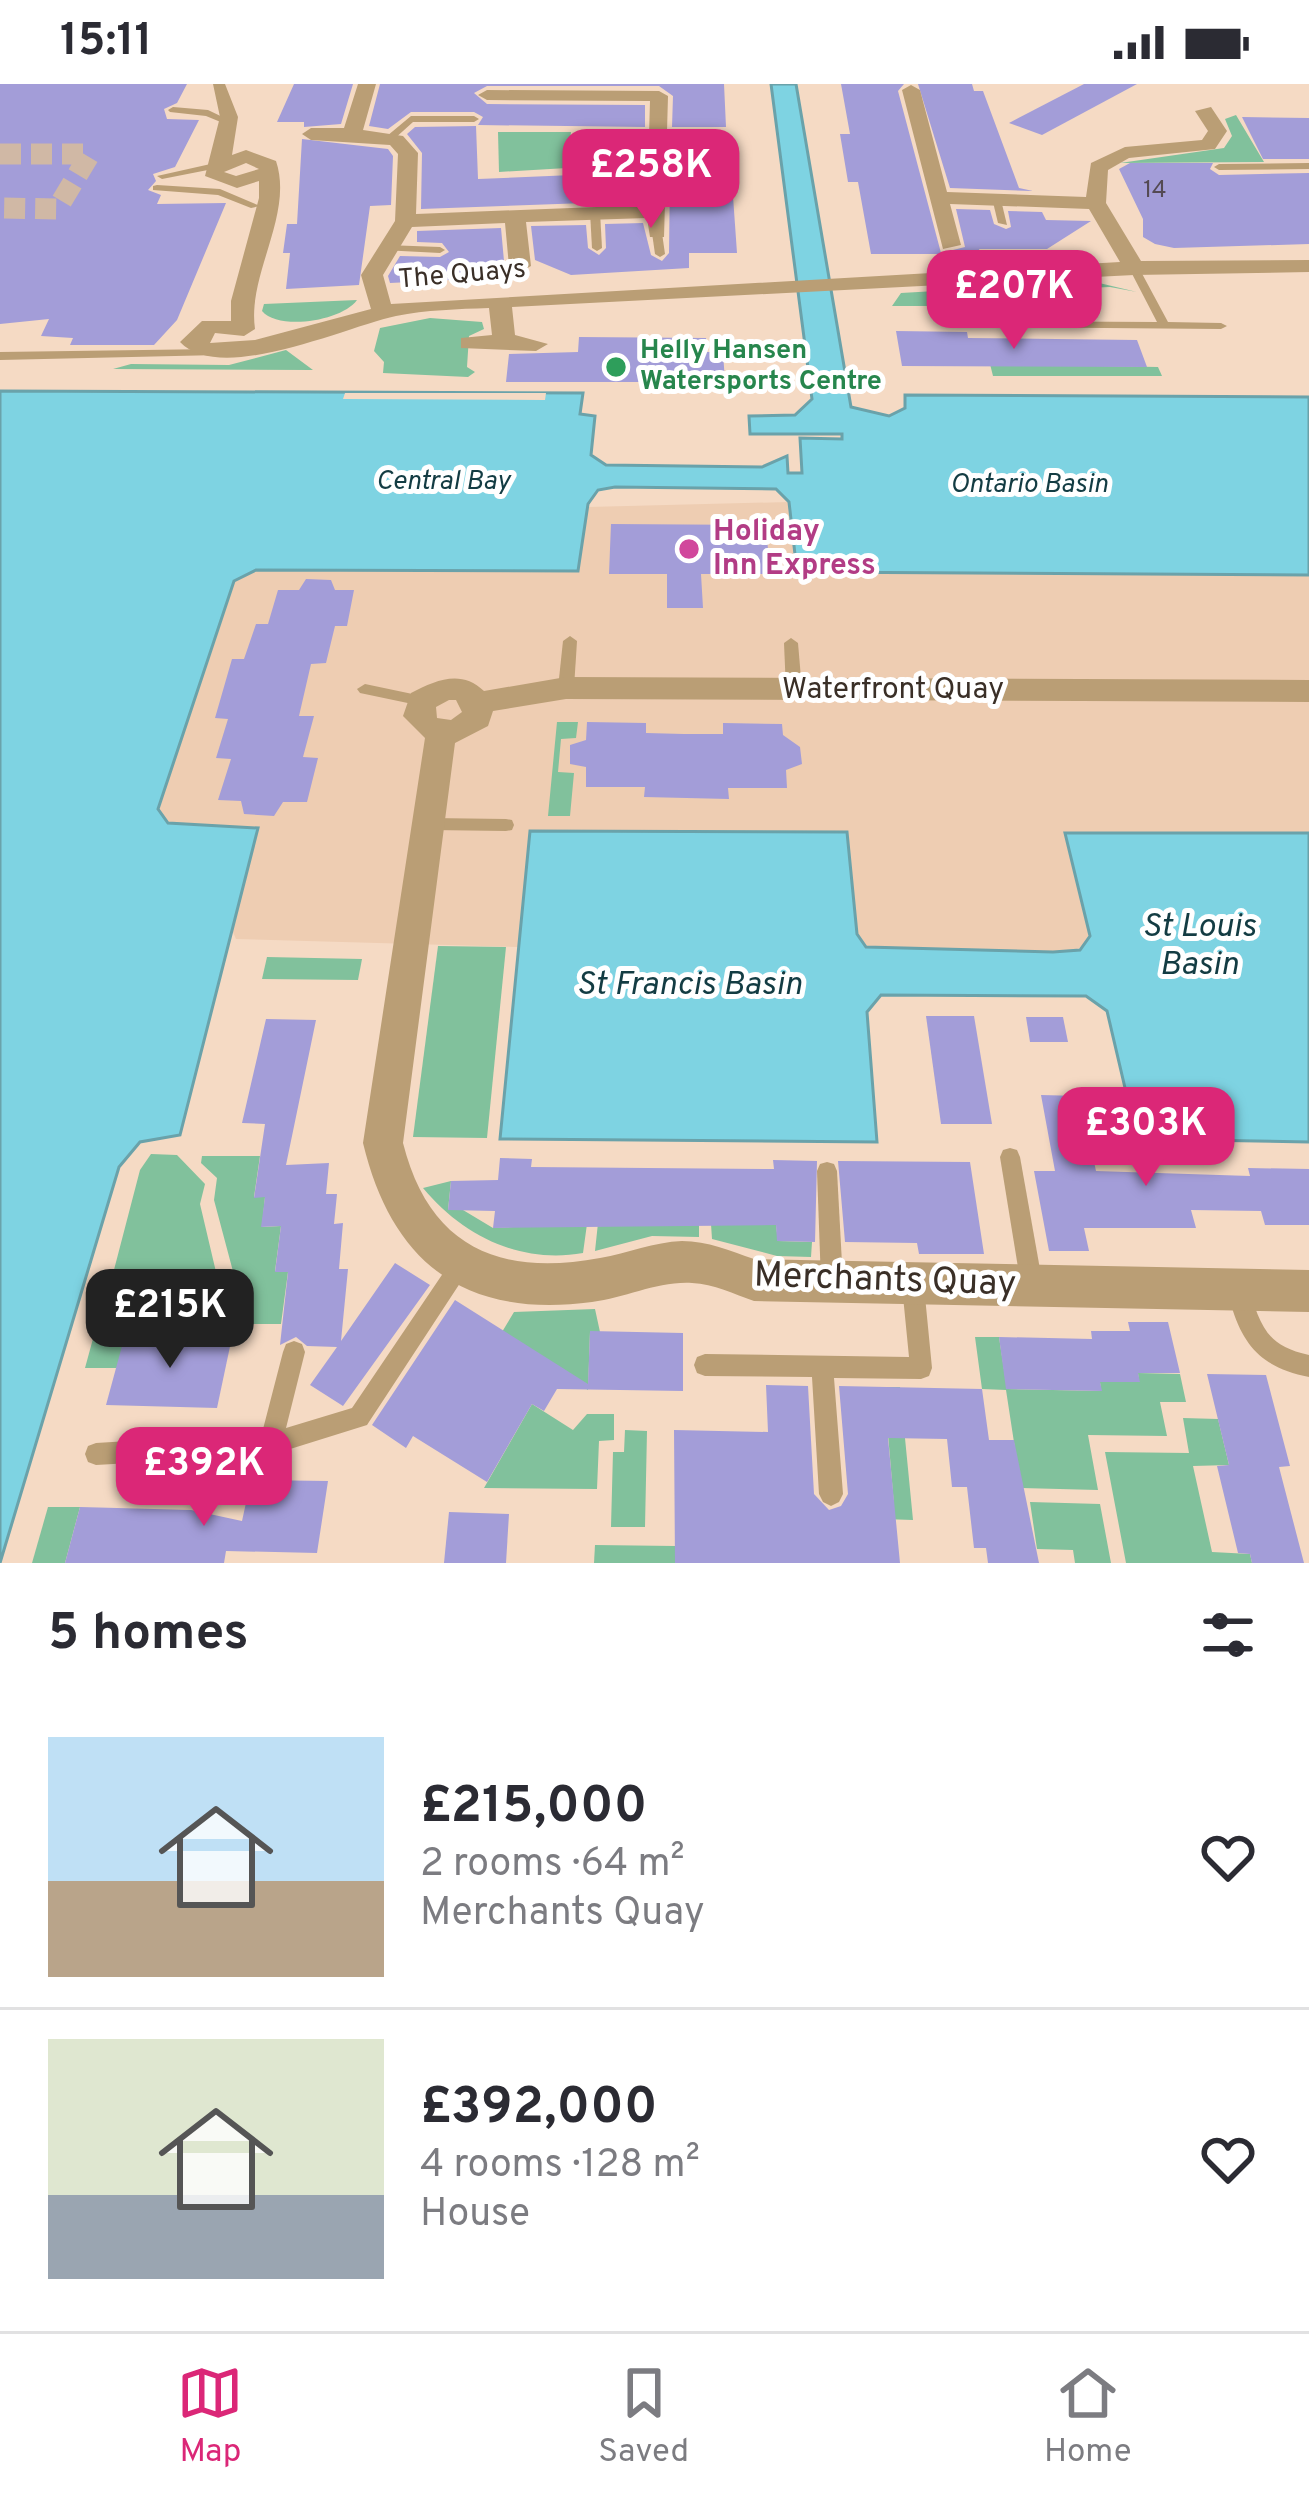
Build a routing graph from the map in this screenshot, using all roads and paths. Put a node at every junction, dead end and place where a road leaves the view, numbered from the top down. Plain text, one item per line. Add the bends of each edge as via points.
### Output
1 (367, 84) edge
2 (216, 89) edge
3 (911, 90) dead end
4 (243, 92) edge
5 (487, 94) dead end
6 (173, 110) dead end
7 (191, 110) junction
8 (1211, 111) dead end
9 (474, 119) dead end
10 (311, 134) dead end
11 (352, 134) junction
12 (390, 138) junction
13 (229, 154) junction
14 (1309, 166) edge
15 (1219, 167) dead end
16 (159, 182) junction
17 (938, 198) junction
18 (996, 200) junction
19 (1096, 203) junction
20 (259, 210) junction
21 (595, 212) junction
22 (515, 215) junction
23 (405, 220) junction
24 (657, 222) junction
25 (1003, 223) dead end
26 (950, 245) dead end
27 (386, 248) junction
28 (597, 248) dead end
29 (440, 250) dead end
30 (660, 254) dead end
31 (520, 266) dead end
32 (1309, 266) edge
33 (1133, 268) junction
34 (249, 270) junction
35 (500, 301) junction
36 (387, 312) junction
37 (980, 324) dead end
38 (1165, 326) junction
39 (1220, 326) dead end
40 (198, 332) junction
41 (233, 340) junction
42 (504, 341) junction
43 (470, 343) dead end
44 (536, 344) dead end
45 (118, 354) junction
46 (0, 356) edge
47 (570, 641) dead end
48 (790, 643) dead end
49 (365, 688) dead end
50 (566, 688) junction
51 (794, 690) junction
52 (1309, 691) edge
53 (432, 717) junction
54 (431, 824) junction
55 (506, 825) dead end
56 (1010, 1157) dead end
57 (826, 1171) dead end
58 (459, 1267) junction
59 (832, 1283) junction
60 (913, 1286) junction
61 (1032, 1287) junction
62 (1238, 1289) junction
63 (1309, 1291) edge
64 (294, 1352) dead end
65 (705, 1365) dead end
66 (822, 1366) junction
67 (1309, 1366) edge
68 (272, 1444) junction
69 (97, 1454) dead end
70 (831, 1494) dead end

1 - 11 street
2 - 4 street
2 - 7 lane
2 - 13 street
3 - 17 street
4 - 13 street
5 - 24 street via 659,96
6 - 7 lane
7 - 13 lane
8 - 19 street via 1217,139 1102,161
9 - 12 lane via 411,119
10 - 11 street
11 - 12 street
12 - 23 street via 408,153
13 - 16 lane
13 - 16 lane
13 - 20 street
13 - 20 street via 266,173 269,198
14 - 15 lane
16 - 20 lane via 220,192
17 - 18 street
17 - 26 street
18 - 19 street
18 - 25 lane
19 - 33 street
20 - 34 street
21 - 22 street
21 - 24 street
21 - 28 lane
22 - 23 street
22 - 31 street
23 - 27 street
24 - 30 lane
27 - 29 lane
27 - 36 street via 371,288
32 - 33 street, The Quays
33 - 35 street, The Quays
33 - 38 lane
34 - 40 street
34 - 41 street
35 - 36 street, The Quays
35 - 42 street
36 - 41 street, The Quays
37 - 38 lane
38 - 39 lane
40 - 41 street, The Quays via 218,324
40 - 41 street via 195,348
40 - 45 lane
41 - 45 lane
42 - 43 street
42 - 44 street
45 - 46 lane
47 - 50 lane
48 - 51 lane
49 - 53 lane
50 - 51 street, Waterfront Quay
50 - 53 street, Waterfront Quay via 479,705 471,694 436,691
51 - 52 street, Waterfront Quay
53 - 54 street, Merchants Quay
54 - 55 lane
54 - 58 street, Merchants Quay via 383,1143 401,1208
56 - 61 lane
57 - 59 lane
58 - 59 street, Merchants Quay via 543,1287 644,1265 700,1263 754,1280
58 - 68 lane via 359,1417
59 - 60 street, Merchants Quay
60 - 61 street, Merchants Quay
60 - 66 lane via 921,1368
61 - 62 street, Merchants Quay
62 - 63 street, Merchants Quay
62 - 67 lane via 1257,1345
64 - 68 lane
65 - 66 lane
66 - 70 lane
68 - 69 lane

